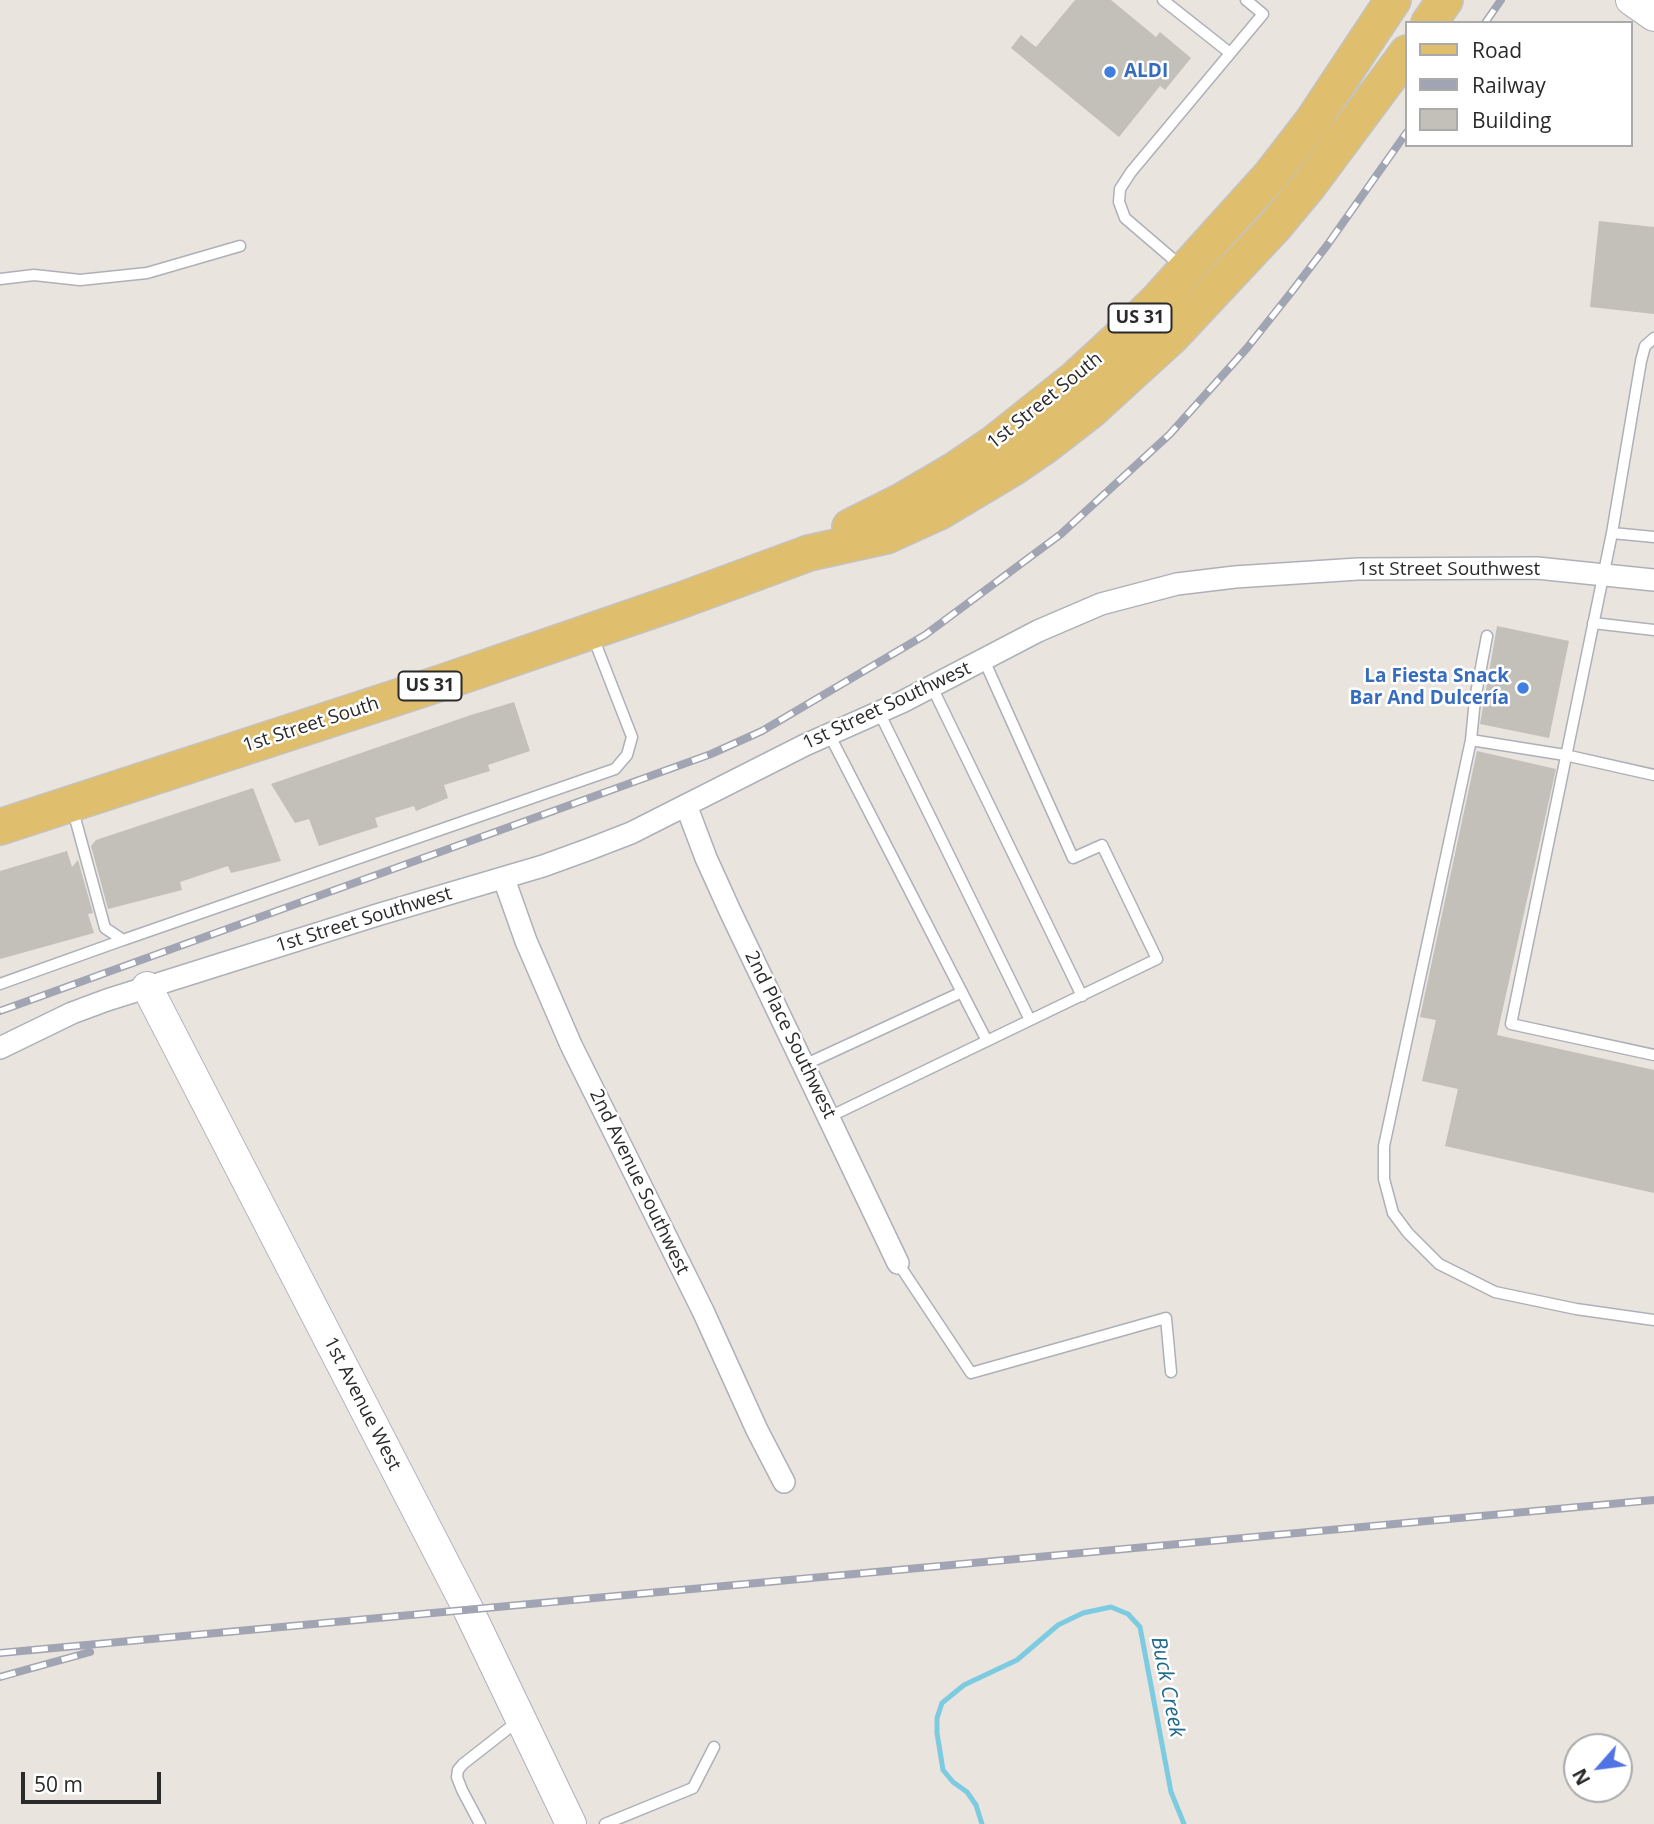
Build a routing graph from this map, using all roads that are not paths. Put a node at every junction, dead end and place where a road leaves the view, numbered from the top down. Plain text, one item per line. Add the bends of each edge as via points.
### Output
1 (1163, 0) edge
2 (1246, 0) edge
3 (1394, 0) edge
4 (1445, 0) edge
5 (1630, 0) edge
6 (1654, 16) edge
7 (1430, 21) edge
8 (1230, 53) junction
9 (1406, 54) edge
10 (240, 246) dead end
11 (1186, 270) junction
12 (0, 279) edge
13 (1654, 338) edge
14 (1641, 361) junction
15 (1654, 363) edge
16 (968, 478) junction
17 (1612, 533) junction
18 (1654, 537) edge
19 (1602, 573) junction
20 (1654, 580) edge
21 (1593, 623) junction
22 (1654, 630) edge
23 (590, 631) junction
24 (1487, 636) dead end
25 (984, 660) junction
26 (932, 687) junction
27 (879, 712) junction
28 (829, 734) junction
29 (1471, 740) junction
30 (1565, 755) junction
31 (1654, 775) edge
32 (686, 805) junction
33 (60, 808) junction
34 (0, 827) edge
35 (504, 879) junction
36 (123, 940) junction
37 (0, 984) edge
38 (147, 987) junction
39 (962, 992) junction
40 (1082, 996) junction
41 (1030, 1020) junction
42 (986, 1041) junction
43 (0, 1048) edge
44 (1654, 1053) edge
45 (804, 1065) junction
46 (829, 1117) junction
47 (898, 1263) joint
48 (1654, 1320) edge
49 (1171, 1372) dead end
50 (784, 1482) dead end
51 (520, 1720) junction
52 (714, 1747) dead end
53 (480, 1824) edge
54 (571, 1824) edge
55 (605, 1824) edge

1 - 8 lane
2 - 8 lane via 1263,14
3 - 11 main road, 1st Street South / US 31 via 1312,122
4 - 7 main road
5 - 6 street
8 - 11 lane via 1120,189 1125,218
9 - 16 main road, 1st Street South / US 31 via 1309,185 1204,304 1090,411 1028,457
10 - 12 lane via 147,273 80,280 34,275
11 - 16 main road, 1st Street South / US 31 via 1076,378 993,444
13 - 14 lane via 1645,346
14 - 15 lane
14 - 17 lane
16 - 23 main road, 1st Street South / US 31 via 902,501 809,553
17 - 18 lane
17 - 19 lane
19 - 20 street, 1st Street Southwest
19 - 21 lane
19 - 25 street, 1st Street Southwest via 1537,568 1358,569 1177,584 1074,614
21 - 22 lane
21 - 30 lane
23 - 33 main road, 1st Street South / US 31
23 - 36 lane via 632,737 627,755 615,769
24 - 29 lane
25 - 26 street, 1st Street Southwest
25 - 40 lane via 1073,858 1102,845 1157,959
26 - 27 street, 1st Street Southwest
26 - 40 lane
27 - 28 street, 1st Street Southwest
27 - 41 lane
28 - 32 street, 1st Street Southwest
28 - 39 lane
29 - 30 lane
29 - 48 lane via 1384,1146 1384,1179 1393,1213 1439,1264 1495,1292 1576,1310
30 - 31 lane
30 - 44 lane via 1511,1024
32 - 35 street, 1st Street Southwest via 598,846
32 - 45 street, 2nd Place Southwest via 710,868
33 - 34 main road, US 31
33 - 36 lane via 105,928
35 - 38 street, 1st Street Southwest
35 - 50 street, 2nd Avenue Southwest via 566,1033
36 - 37 lane
38 - 43 street, 1st Street Southwest via 72,1013
38 - 51 street, 1st Avenue West via 468,1609
39 - 42 lane
39 - 45 lane
40 - 41 lane
41 - 42 lane
42 - 46 lane
45 - 46 street, 2nd Place Southwest
46 - 47 street, 2nd Place Southwest
47 - 49 lane via 971,1373 1166,1318
51 - 53 lane via 458,1770 462,1790
51 - 54 street, 1st Avenue West
52 - 55 lane via 693,1788

